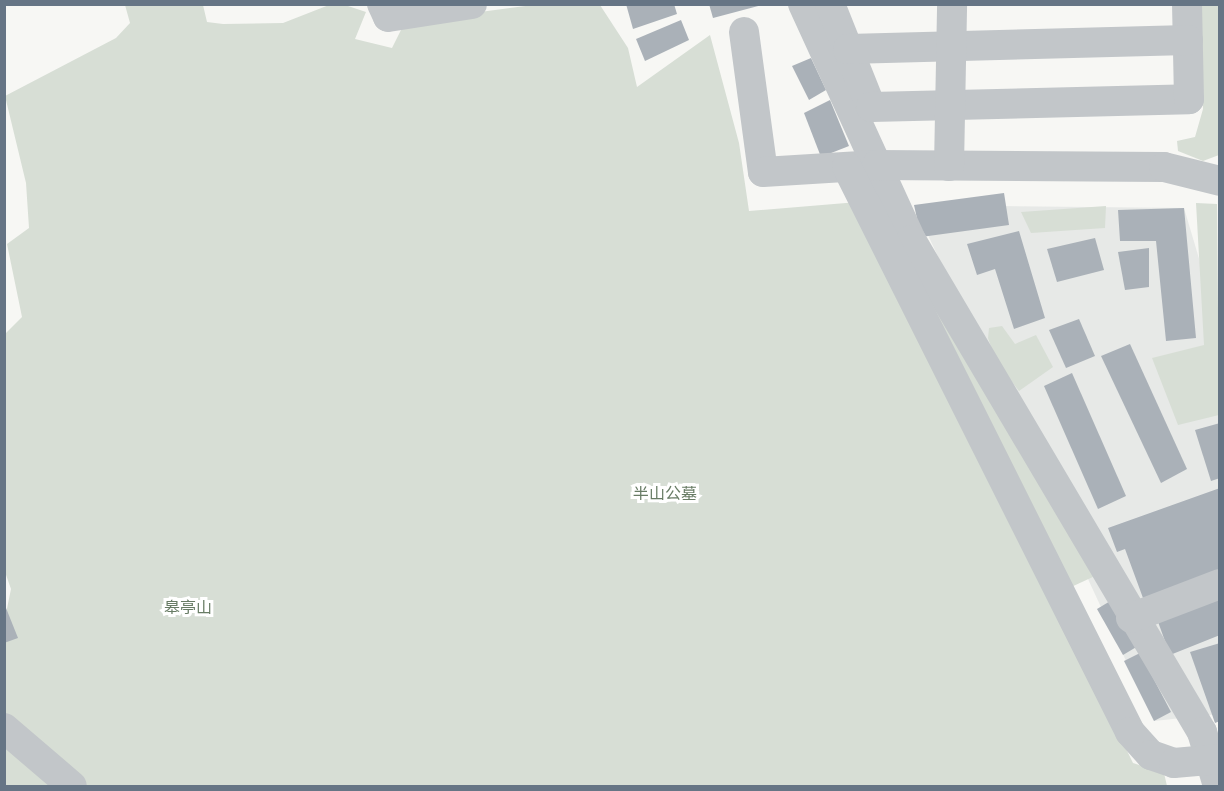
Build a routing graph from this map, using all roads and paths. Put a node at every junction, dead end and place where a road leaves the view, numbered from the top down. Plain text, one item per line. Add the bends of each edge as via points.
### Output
1 (382, 4) edge
2 (472, 4) edge
3 (802, 4) edge
4 (830, 4) edge
5 (1187, 4) edge
6 (952, 6) edge
7 (744, 32) dead end
8 (1188, 40) junction
9 (951, 46) junction
10 (848, 49) junction
11 (950, 105) junction
12 (862, 166) junction
13 (949, 166) junction
14 (1220, 181) edge
15 (1220, 584) edge
16 (1131, 618) junction
17 (4, 728) edge
18 (1216, 769) edge
19 (72, 786) edge

1 - 2 street via 388,17
3 - 12 street
4 - 10 street
5 - 8 street
6 - 9 street
7 - 12 street via 763,172
8 - 9 street
8 - 11 street via 1189,99
9 - 10 street
9 - 11 street
10 - 11 street via 870,107
11 - 13 street
12 - 13 street
12 - 16 street via 911,240
12 - 18 street via 1130,732 1151,755
13 - 14 street via 1164,167
15 - 16 street
16 - 18 street via 1202,732
17 - 19 street

